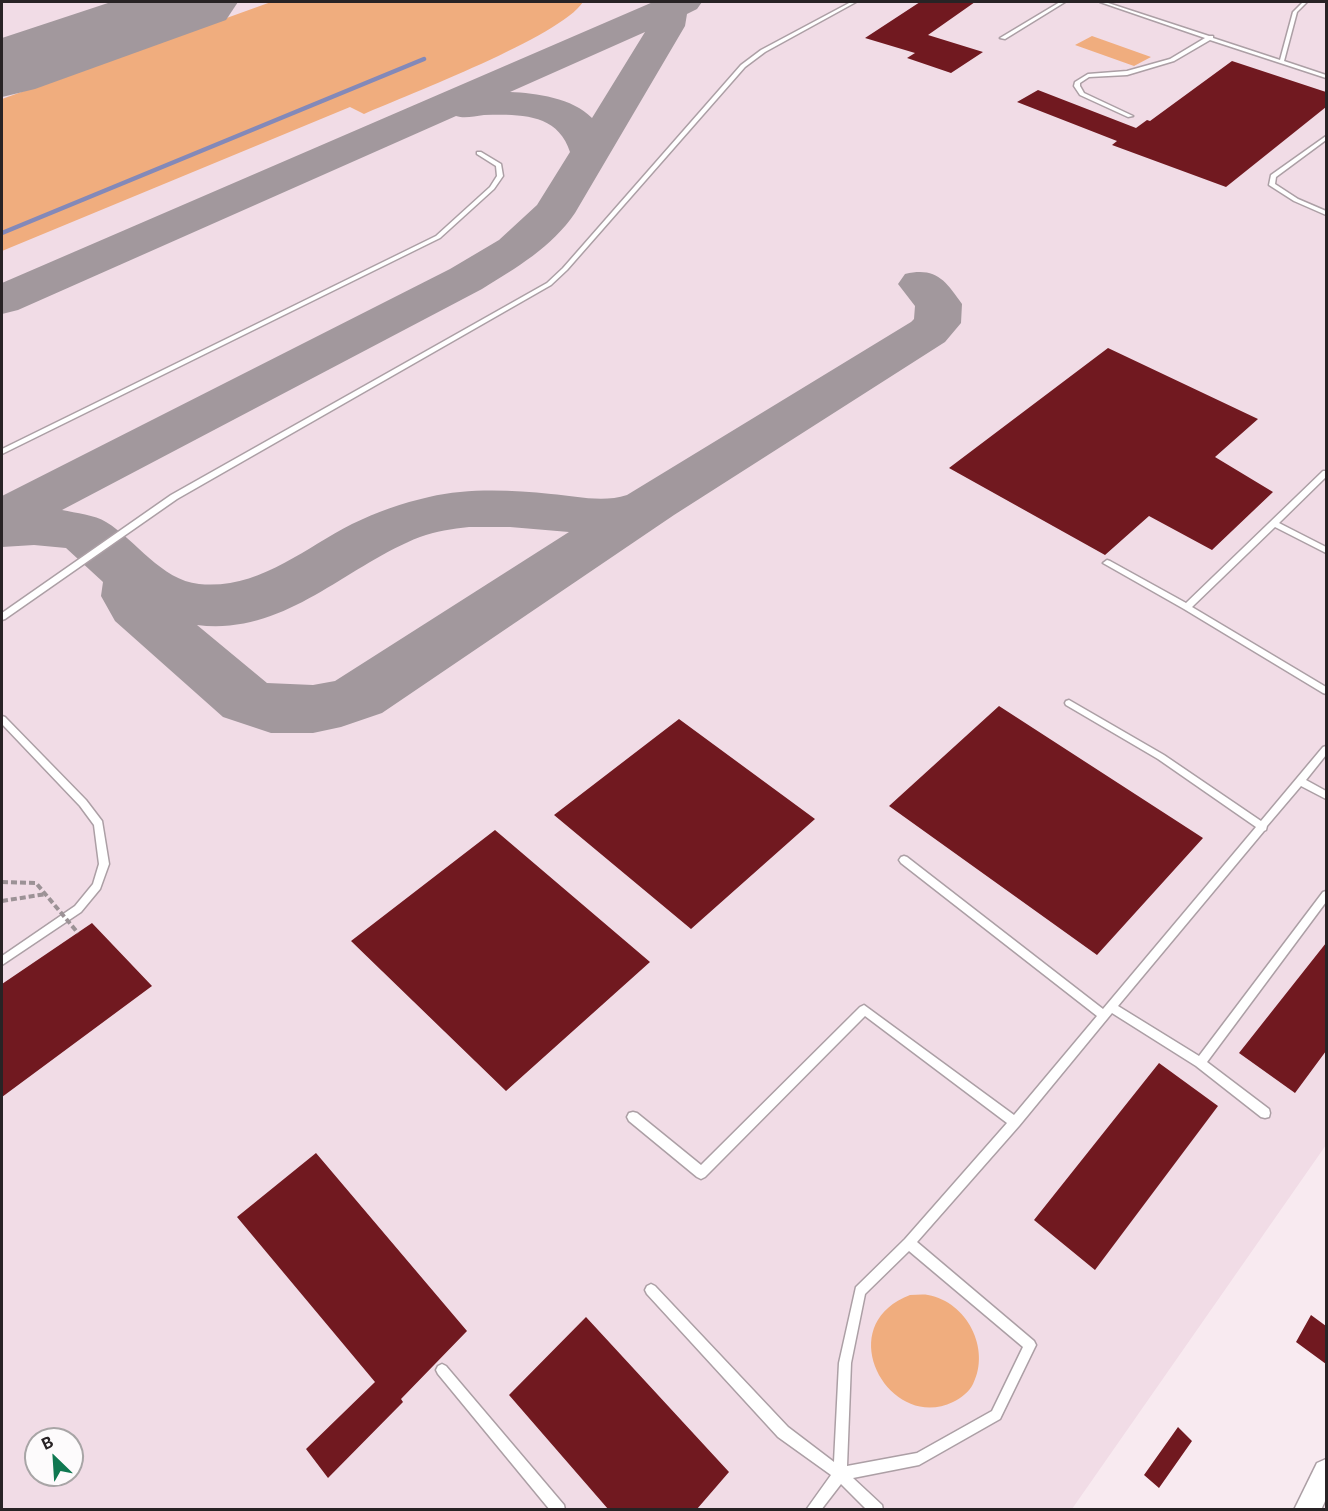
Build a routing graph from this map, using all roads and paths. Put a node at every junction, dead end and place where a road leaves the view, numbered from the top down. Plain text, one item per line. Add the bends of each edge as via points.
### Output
1 (854, 2) edge
2 (1063, 2) edge
3 (1102, 2) edge
4 (1139, 2) edge
5 (1305, 2) edge
6 (1134, 11) junction
7 (1211, 37) junction
8 (1004, 38) dead end
9 (1282, 61) junction
10 (1326, 77) edge
11 (1130, 116) dead end
12 (1326, 138) edge
13 (478, 153) dead end
14 (1326, 213) edge
15 (2, 452) edge
16 (1326, 473) edge
17 (1274, 523) junction
18 (1326, 550) edge
19 (1107, 563) dead end
20 (1187, 607) junction
21 (2, 617) edge
22 (1326, 691) edge
23 (1069, 703) dead end
24 (2, 719) edge
25 (1326, 749) edge
26 (1300, 781) junction
27 (1326, 795) edge
28 (1263, 827) junction
29 (904, 860) dead end
30 (2, 882) edge
31 (46, 894) junction
32 (1326, 895) edge
33 (2, 901) edge
34 (78, 933) dead end
35 (2, 961) edge
36 (1107, 1012) junction
37 (1200, 1063) junction
38 (1265, 1113) dead end
39 (633, 1117) dead end
40 (1015, 1122) junction
41 (909, 1243) junction
42 (651, 1290) dead end
43 (442, 1370) dead end
44 (1326, 1472) edge
45 (840, 1474) junction
46 (558, 1509) edge
47 (812, 1509) edge
48 (877, 1509) edge
49 (1307, 1509) edge

1 - 21 lane via 763,51 743,66 549,284 174,497
2 - 8 lane
3 - 6 lane
4 - 6 lane
5 - 9 lane via 1296,12
6 - 7 lane
7 - 9 lane
7 - 11 lane via 1172,60 1127,73 1094,75 1078,82 1082,94
9 - 10 lane
12 - 14 lane via 1273,176 1272,185
13 - 15 lane via 499,165 500,176 438,237
16 - 17 lane
17 - 18 lane
17 - 20 lane
19 - 20 lane
20 - 22 lane
23 - 28 lane via 1161,757
24 - 35 lane via 99,824 104,864 97,886 78,909
25 - 26 lane
26 - 27 lane
26 - 28 lane
28 - 36 lane
29 - 36 lane
30 - 31 path, bridge via 36,883
31 - 33 path
31 - 34 path, bridge
32 - 37 lane
36 - 37 lane
36 - 40 lane
37 - 38 lane
39 - 40 lane via 701,1173 864,1010
40 - 41 lane
41 - 45 lane via 860,1291 845,1363
41 - 45 lane via 1030,1345 996,1415 919,1459
42 - 45 lane via 783,1432
43 - 46 lane
44 - 49 street
45 - 47 lane
45 - 48 lane

